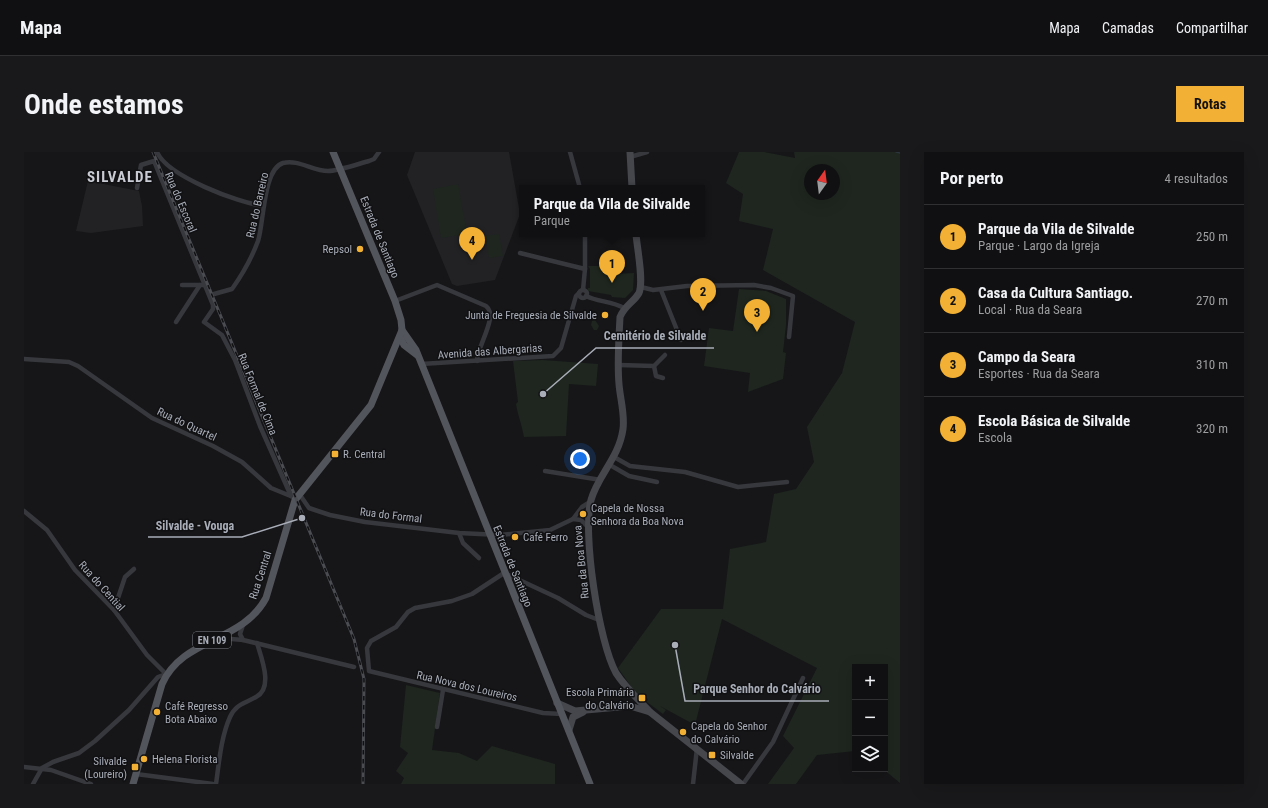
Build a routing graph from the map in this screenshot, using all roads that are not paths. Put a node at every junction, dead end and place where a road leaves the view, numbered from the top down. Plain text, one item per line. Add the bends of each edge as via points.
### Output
1 (157, 152) edge
2 (333, 152) edge
3 (379, 152) edge
4 (570, 152) edge
5 (647, 152) edge
6 (630, 155) edge
7 (340, 168) junction
8 (579, 185) edge
9 (632, 185) edge
10 (137, 188) dead end
11 (264, 206) junction
12 (586, 237) edge
13 (636, 237) edge
14 (520, 253) dead end
15 (586, 269) junction
16 (182, 285) dead end
17 (202, 285) junction
18 (641, 287) junction
19 (661, 290) junction
20 (581, 291) junction
21 (214, 294) dead end
22 (584, 297) junction
23 (395, 301) junction
24 (574, 306) junction
25 (624, 308) junction
26 (213, 310) joint
27 (176, 322) dead end
28 (789, 337) dead end
29 (681, 340) dead end
30 (402, 342) junction
31 (665, 355) dead end
32 (24, 359) edge
33 (477, 361) junction
34 (421, 364) junction
35 (618, 365) junction
36 (654, 366) junction
37 (663, 378) dead end
38 (614, 457) junction
39 (610, 465) junction
40 (545, 470) dead end
41 (601, 480) junction
42 (657, 482) dead end
43 (787, 482) dead end
44 (295, 497) junction
45 (590, 502) junction
46 (24, 511) edge
47 (573, 518) junction
48 (587, 526) junction
49 (459, 533) junction
50 (489, 535) junction
51 (479, 558) dead end
52 (134, 569) dead end
53 (504, 573) junction
54 (114, 610) junction
55 (599, 620) junction
56 (243, 625) junction
57 (218, 638) junction
58 (242, 640) junction
59 (257, 643) junction
60 (354, 667) dead end
61 (166, 674) junction
62 (803, 678) dead end
63 (443, 690) junction
64 (630, 691) junction
65 (557, 703) junction
66 (622, 706) junction
67 (650, 712) junction
68 (562, 714) junction
69 (574, 714) junction
70 (437, 726) dead end
71 (568, 730) junction
72 (697, 748) junction
73 (24, 767) edge
74 (42, 768) junction
75 (136, 774) junction
76 (201, 783) edge
77 (33, 784) edge
78 (91, 784) edge
79 (133, 784) edge
80 (214, 784) edge
81 (590, 784) edge
82 (693, 784) edge
83 (742, 784) edge

1 - 11 street via 162,161 172,168 221,194 244,203
2 - 7 main road, Estrada de Santiago
3 - 7 street, Rua do Barreiro via 374,159
4 - 8 street
5 - 6 street
6 - 9 main road
7 - 11 street, Rua do Barreiro via 328,171 297,163 280,164 272,173
7 - 23 main road, Estrada de Santiago
10 - 17 street, Rua do Escoral via 141,165 154,161
11 - 21 street, Rua do Barreiro via 258,242 234,286
12 - 15 street, Avenida das Albergarias
13 - 18 main road
14 - 15 street
15 - 20 street, Avenida das Albergarias
16 - 17 street
17 - 26 street, Rua do Escoral
17 - 27 street
18 - 19 street
18 - 25 main road via 635,298
19 - 28 street via 687,286 754,285 793,296
19 - 29 street
20 - 22 street via 587,292
20 - 24 street, Avenida das Albergarias
22 - 24 street, Avenida das Albergarias
22 - 25 street via 614,303
23 - 30 main road, Estrada de Santiago via 401,320
23 - 33 street via 437,285 486,306 492,317 478,351
24 - 33 street, Avenida das Albergarias via 561,348 553,356
25 - 35 main road, Rua da Boa Nova via 620,317
26 - 44 street, Rua Formal de Cima via 204,322 222,335 235,360 260,426
30 - 34 main road, Estrada de Santiago via 417,355
30 - 44 main road, Rua Central / EN 109 via 371,405
31 - 36 street
32 - 44 street, Rua do Quartel via 69,362 78,366 152,418 242,462 272,488
33 - 34 street, Avenida das Albergarias
34 - 50 main road, Estrada de Santiago
35 - 36 street
35 - 38 main road, Rua da Boa Nova via 623,427
36 - 37 street via 656,376
38 - 39 main road, Rua da Boa Nova
38 - 43 street via 630,466 679,471 738,487
39 - 41 main road, Rua da Boa Nova
39 - 42 street via 629,476
40 - 41 street
41 - 45 main road, Rua da Boa Nova
44 - 49 street, Rua do Formal via 309,508 330,515 365,522
44 - 56 main road, Rua Central / EN 109 via 266,598 260,609
45 - 47 street, Rua do Formal
45 - 48 main road, Rua da Boa Nova
46 - 54 street, Rua do Cential via 47,530 87,585
47 - 48 street via 581,520
47 - 50 street, Rua do Formal via 556,527 537,532
48 - 55 main road, Rua da Boa Nova
49 - 50 street, Rua do Formal
49 - 51 street via 463,543
50 - 53 main road, Estrada de Santiago
52 - 54 street via 125,577
53 - 55 street
53 - 63 street, Rua Nova dos Loureiros via 472,594 452,601 415,608 408,612 396,627 369,644 369,671
53 - 65 main road, Estrada de Santiago
54 - 61 street, Rua do Cential via 147,655
55 - 64 main road, Rua da Boa Nova via 616,672
56 - 57 main road, Rua Central / EN 109
56 - 58 street via 240,634
57 - 58 street
57 - 61 main road, Rua Central / EN 109 via 181,658
58 - 59 street
59 - 60 street
59 - 80 street via 264,686 256,697 240,704 230,718
61 - 74 street via 158,676 129,710 95,741 79,753
61 - 75 main road, Rua Central / EN 109
62 - 83 street via 773,742
63 - 68 street, Rua Nova dos Loureiros via 543,713
63 - 70 street
64 - 66 main road via 629,700
64 - 67 main road, Rua da Boa Nova
65 - 68 main road, Estrada de Santiago
65 - 69 main road
66 - 67 main road
66 - 69 main road
67 - 72 main road
68 - 69 main road via 568,718
68 - 71 main road, Estrada de Santiago
69 - 71 main road
71 - 81 main road, Estrada de Santiago
72 - 82 street
72 - 83 main road
73 - 74 street
74 - 77 street
74 - 78 street
75 - 76 street
75 - 79 main road, Rua Central / EN 109
76 - 80 street

